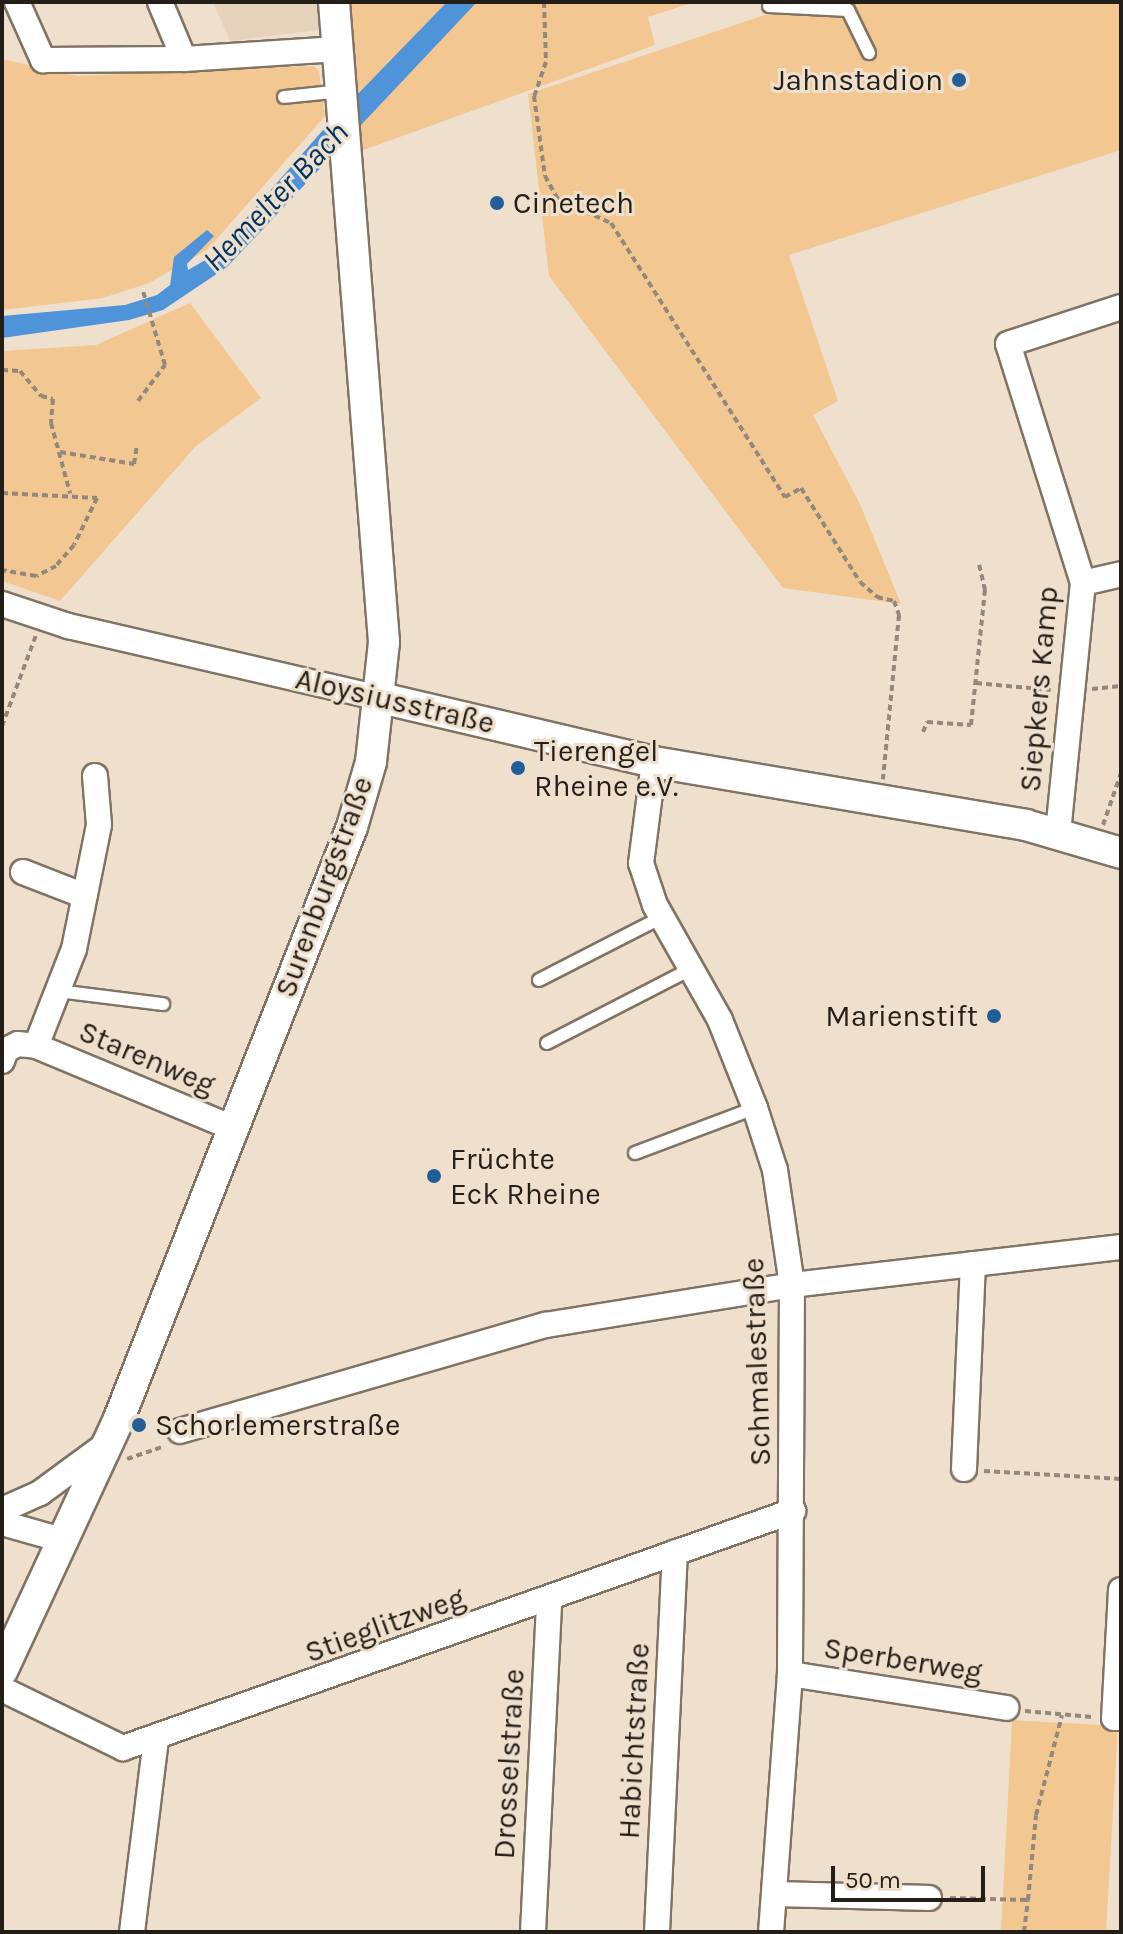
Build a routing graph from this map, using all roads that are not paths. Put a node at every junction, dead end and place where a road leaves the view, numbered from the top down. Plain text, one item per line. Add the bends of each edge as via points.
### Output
1 (17, 2) edge
2 (160, 2) edge
3 (334, 2) edge
4 (769, 6) dead end
5 (338, 49) junction
6 (869, 53) dead end
7 (184, 59) junction
8 (341, 91) junction
9 (284, 97) dead end
10 (1121, 307) edge
11 (1121, 574) edge
12 (1083, 583) junction
13 (2, 604) edge
14 (381, 698) junction
15 (654, 762) junction
16 (95, 776) dead end
17 (1058, 833) junction
18 (1110, 848) edge
19 (23, 872) dead end
20 (85, 896) junction
21 (662, 917) junction
22 (691, 969) junction
23 (539, 980) dead end
24 (58, 991) junction
25 (163, 1004) dead end
26 (547, 1043) dead end
27 (36, 1046) junction
28 (2, 1061) edge
29 (755, 1108) junction
30 (233, 1128) junction
31 (635, 1153) dead end
32 (1121, 1247) edge
33 (973, 1264) junction
34 (792, 1285) junction
35 (180, 1431) road end
36 (103, 1456) junction
37 (964, 1469) road end
38 (2, 1510) edge
39 (793, 1511) junction
40 (2, 1523) edge
41 (65, 1541) junction
42 (675, 1552) junction
43 (1121, 1590) edge
44 (549, 1600) junction
45 (2, 1671) edge
46 (790, 1674) junction
47 (2, 1689) edge
48 (1006, 1708) road end
49 (1118, 1718) edge
50 (156, 1740) junction
51 (776, 1894) junction
52 (929, 1898) road end
53 (132, 1932) edge
54 (533, 1932) edge
55 (657, 1932) edge
56 (771, 1932) edge

1 - 7 street via 43,60
2 - 7 street
3 - 5 street, Surenburgstraße
4 - 6 lane via 848,10
5 - 7 street
5 - 8 street, Surenburgstraße
8 - 9 lane
8 - 14 street, Surenburgstraße via 381,587
10 - 12 street, Siepkers Kamp via 1008,344
11 - 12 street
12 - 17 street, Siepkers Kamp
13 - 14 street, Aloysiusstraße
14 - 15 street, Aloysiusstraße
14 - 30 street, Surenburgstraße via 371,762 352,827
15 - 17 street, Aloysiusstraße
15 - 21 street, Schmalestraße via 641,863
16 - 20 street, Starenweg via 99,825
17 - 18 street, Aloysiusstraße
19 - 20 street
20 - 24 street, Starenweg
21 - 22 street, Schmalestraße
21 - 23 lane
22 - 26 lane
22 - 29 street, Schmalestraße via 720,1020
24 - 25 lane
24 - 27 street, Starenweg
27 - 28 street, Starenweg via 18,1044 6,1050
27 - 30 street, Starenweg
29 - 31 lane
29 - 34 street, Schmalestraße via 775,1170
30 - 36 street, Surenburgstraße
32 - 33 street
33 - 34 street
33 - 37 street
34 - 35 street via 546,1325
34 - 39 street, Schmalestraße
36 - 38 street
36 - 41 street, Surenburgstraße
39 - 42 street, Stieglitzweg
39 - 46 street, Schmalestraße
40 - 41 street
41 - 45 street, Surenburgstraße
42 - 44 street, Stieglitzweg
42 - 55 street, Habichtstraße
43 - 49 street
44 - 50 street, Stieglitzweg
44 - 54 street, Drosselstraße
46 - 48 street, Sperberweg
46 - 51 street, Schmalestraße
47 - 50 street, Stieglitzweg via 123,1748
50 - 53 street
51 - 52 street
51 - 56 street, Schmalestraße

